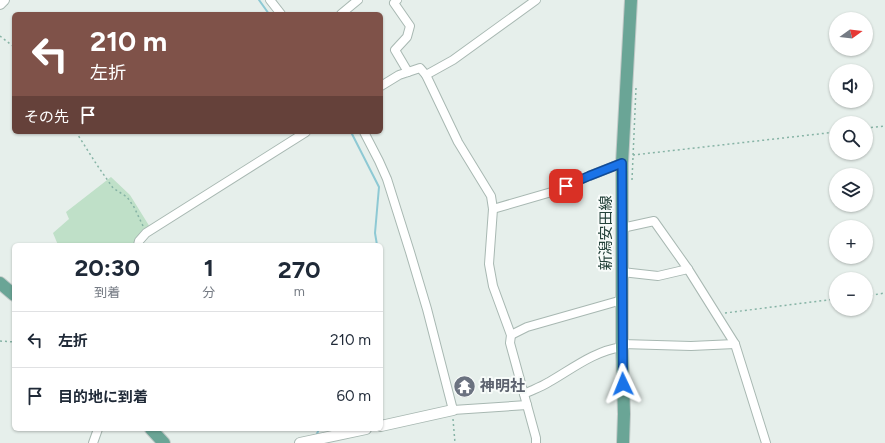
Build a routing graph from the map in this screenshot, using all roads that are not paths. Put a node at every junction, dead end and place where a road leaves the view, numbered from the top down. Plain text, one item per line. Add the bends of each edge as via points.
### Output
1 (4, 0) edge
2 (270, 0) edge
3 (358, 0) edge
4 (397, 0) edge
5 (536, 0) edge
6 (631, 0) edge
7 (0, 4) edge
8 (279, 12) edge
9 (343, 12) edge
10 (408, 72) junction
11 (426, 76) junction
12 (383, 85) edge
13 (303, 134) edge
14 (365, 134) edge
15 (623, 160) junction
16 (493, 209) junction
17 (622, 228) junction
18 (138, 243) edge
19 (688, 269) junction
20 (622, 272) junction
21 (0, 283) edge
22 (12, 293) edge
23 (622, 300) junction
24 (511, 334) junction
25 (735, 344) junction
26 (622, 346) junction
27 (524, 394) junction
28 (527, 405) junction
29 (453, 410) junction
30 (383, 426) edge
31 (97, 431) edge
32 (154, 431) edge
33 (357, 431) edge
34 (93, 443) edge
35 (164, 443) edge
36 (300, 443) edge
37 (536, 443) edge
38 (623, 443) edge
39 (766, 443) edge

1 - 7 street
2 - 8 street
3 - 9 street
4 - 10 street via 394,3 410,26 407,37 395,50
5 - 11 street via 453,60
6 - 15 main road, 新潟安田線
10 - 11 street via 420,68
10 - 12 street
11 - 16 street via 458,142 491,196
13 - 18 street via 146,233
14 - 29 street via 387,179 427,309
15 - 16 street via 555,191
15 - 17 main road, 新潟安田線
16 - 24 street via 488,264 492,286
17 - 19 street via 654,221
17 - 20 main road, 新潟安田線
19 - 20 street via 658,276
19 - 25 street
20 - 23 main road, 新潟安田線
21 - 22 main road
23 - 24 street via 527,327
23 - 26 main road, 新潟安田線
24 - 27 street via 510,343
25 - 26 street
25 - 39 street
26 - 27 street via 592,356
26 - 38 main road, 新潟安田線
27 - 28 street
28 - 29 street
28 - 37 street
29 - 30 street
31 - 34 street
32 - 35 main road
33 - 36 street

